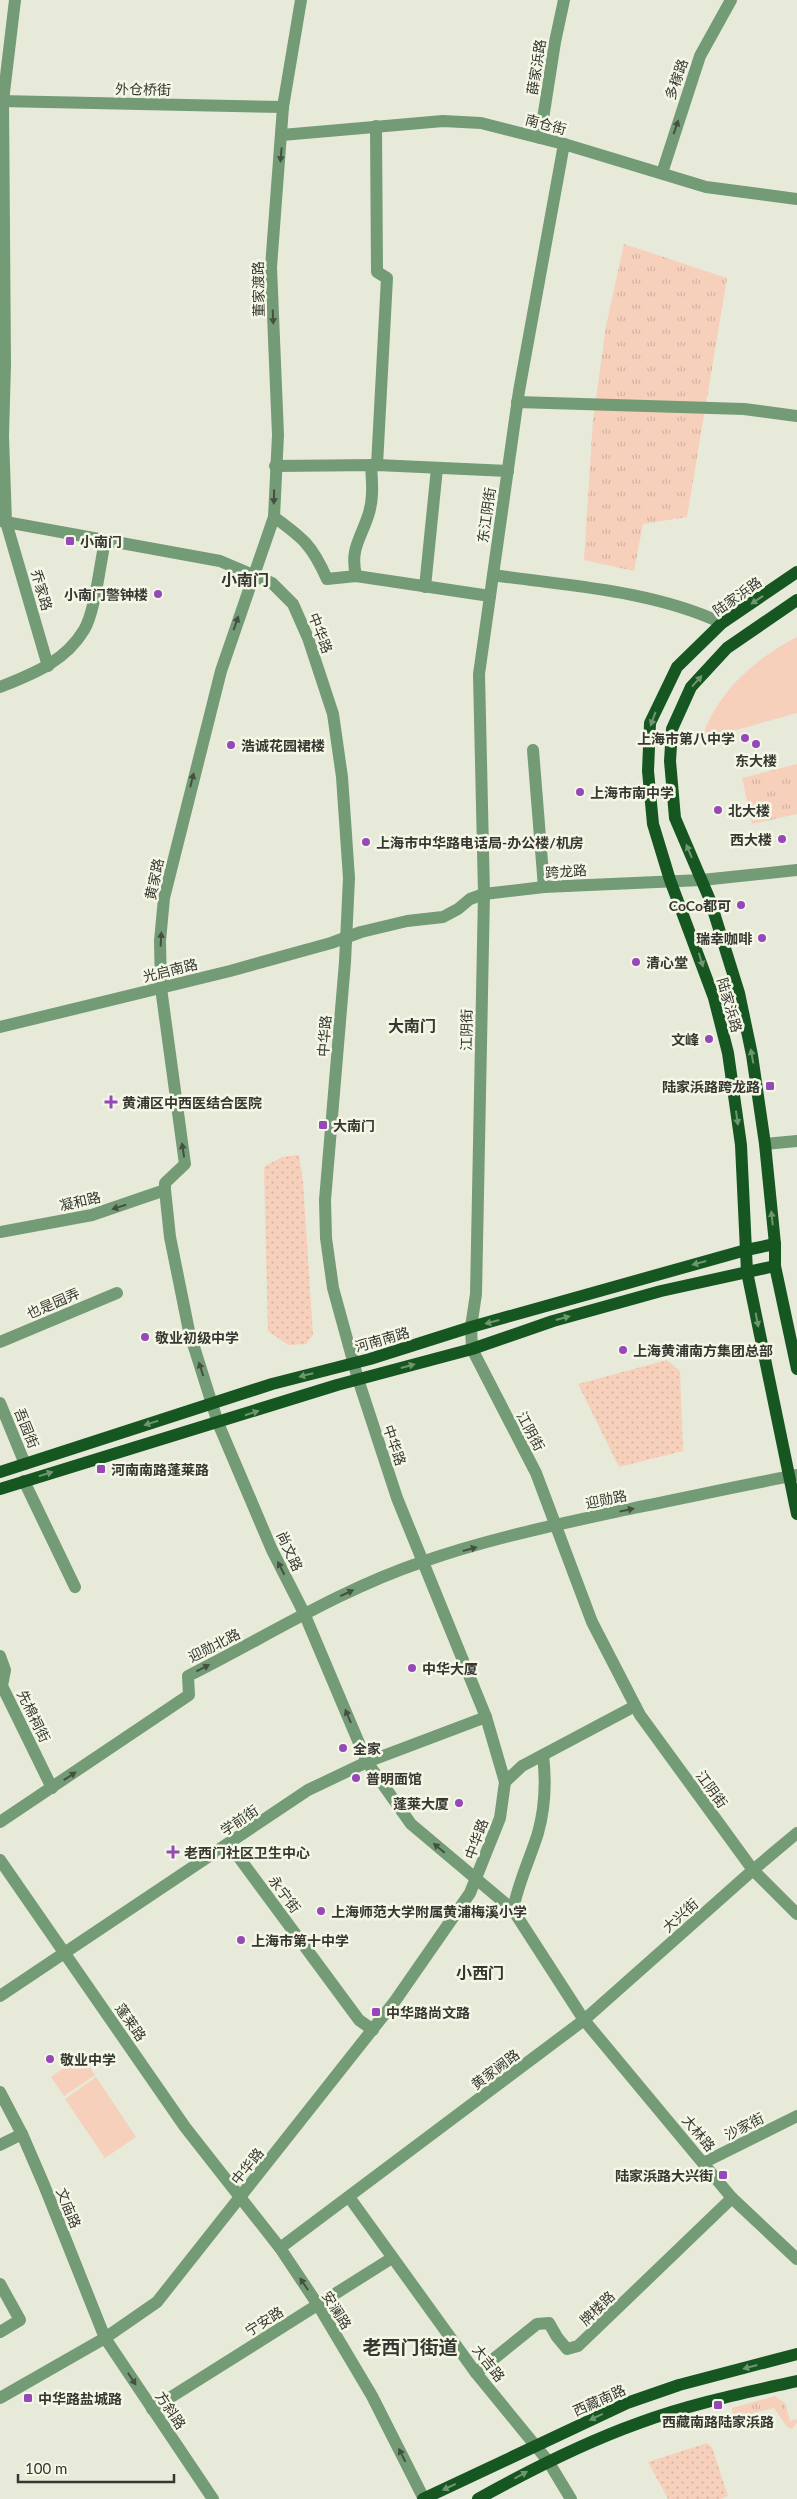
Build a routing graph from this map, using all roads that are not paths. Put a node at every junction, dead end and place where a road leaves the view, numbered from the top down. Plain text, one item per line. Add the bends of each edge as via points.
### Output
1 (15, 0) edge
2 (301, 0) edge
3 (564, 0) edge
4 (731, 0) edge
5 (1, 101) edge
6 (284, 107) junction
7 (376, 126) junction
8 (282, 134) junction
9 (540, 138) junction
10 (564, 144) junction
11 (662, 173) junction
12 (797, 199) edge
13 (517, 402) junction
14 (797, 416) edge
15 (374, 465) junction
16 (275, 466) junction
17 (437, 468) junction
18 (508, 471) junction
19 (274, 517) junction
20 (3, 521) edge
21 (105, 541) junction
22 (797, 572) edge
23 (253, 574) junction
24 (493, 574) junction
25 (356, 576) junction
26 (425, 588) junction
27 (490, 596) junction
28 (797, 600) edge
29 (722, 623) junction
30 (48, 666) junction
31 (0, 687) edge
32 (533, 750) dead end
33 (797, 870) edge
34 (670, 880) junction
35 (702, 880) junction
36 (544, 887) junction
37 (484, 894) junction
38 (346, 938) junction
39 (160, 988) junction
40 (0, 1027) edge
41 (797, 1141) edge
42 (765, 1144) junction
43 (165, 1190) junction
44 (0, 1232) edge
45 (775, 1244) junction
46 (746, 1250) junction
47 (775, 1266) junction
48 (747, 1272) junction
49 (118, 1293) dead end
50 (471, 1327) junction
51 (0, 1342) edge
52 (472, 1349) junction
53 (354, 1363) junction
54 (797, 1370) edge
55 (358, 1379) junction
56 (0, 1403) edge
57 (213, 1404) junction
58 (218, 1424) junction
59 (25, 1464) junction
60 (0, 1472) edge
61 (792, 1476) edge
62 (24, 1480) junction
63 (0, 1489) edge
64 (797, 1514) edge
65 (557, 1525) junction
66 (423, 1562) junction
67 (75, 1587) dead end
68 (304, 1613) junction
69 (0, 1656) edge
70 (635, 1706) junction
71 (486, 1717) junction
72 (543, 1755) junction
73 (367, 1762) junction
74 (505, 1782) junction
75 (52, 1788) junction
76 (0, 1822) edge
77 (797, 1833) edge
78 (229, 1844) junction
79 (0, 1860) edge
80 (752, 1870) junction
81 (477, 1879) junction
82 (513, 1910) junction
83 (797, 1914) edge
84 (65, 1953) junction
85 (0, 1996) edge
86 (584, 2020) junction
87 (373, 2030) junction
88 (0, 2092) edge
89 (797, 2116) edge
90 (22, 2134) junction
91 (0, 2146) edge
92 (705, 2162) junction
93 (349, 2197) junction
94 (240, 2198) junction
95 (732, 2198) junction
96 (280, 2248) junction
97 (392, 2258) junction
98 (797, 2259) edge
99 (0, 2284) edge
100 (318, 2305) junction
101 (0, 2332) edge
102 (105, 2338) junction
103 (797, 2354) edge
104 (476, 2373) junction
105 (797, 2381) edge
106 (0, 2398) edge
107 (152, 2409) junction
108 (536, 2445) junction
109 (548, 2460) junction
110 (213, 2499) edge
111 (424, 2499) edge
112 (478, 2499) edge
113 (571, 2499) edge

1 - 5 street, 乔家路
2 - 6 street, 董家渡路
3 - 9 street, 薛家浜路
11 -> 4 street, 多稼路 via 700,56
5 - 6 street, 外仓桥街
5 - 20 street, 乔家路 via 5,364
6 - 8 street, 董家渡路
7 - 8 street, 南仓街
7 - 9 street, 南仓街 via 442,121 481,123
7 - 15 street via 377,272 387,278
8 -> 16 street, 董家渡路 via 271,267 278,435
9 - 10 street, 南仓街
10 - 11 street, 南仓街
10 - 13 street, 东江阴街
11 - 12 street, 南仓街 via 706,187
13 - 14 street via 744,408
13 - 18 street, 东江阴街
15 - 16 street
15 - 17 street
15 - 25 street via 369,515 353,559
16 -> 19 street, 董家渡路
17 - 18 street
17 - 26 street
18 - 24 street, 东江阴街
19 - 23 street, 董家渡路
19 - 25 street via 303,538 317,556 326,579
20 - 21 street, 中华路
20 - 30 street, 乔家路
21 - 23 street, 中华路 via 220,561
21 - 30 street via 85,630 64,655
22 -> 29 main road, 陆家浜路
23 - 38 street, 中华路 via 272,583 293,604 333,714 342,777 349,878
39 -> 23 street, 黄家路 via 164,898 221,671
24 - 27 street, 东江阴街
24 - 29 street via 647,598 693,610
25 - 26 street
26 - 27 street
27 - 37 street, 东江阴街 via 479,674
35 -> 28 main road, 陆家浜路 via 675,818 670,761 672,729 691,687 727,648
29 -> 34 main road, 陆家浜路 via 677,667 650,723 648,771 653,824
30 - 31 street
32 - 36 street
33 - 35 street, 跨龙路
34 - 35 street, 跨龙路
34 - 36 street, 跨龙路
34 -> 46 main road, 陆家浜路 via 714,998 728,1053 741,1145
42 -> 35 main road, 陆家浜路 via 739,994
36 - 37 street, 跨龙路
37 - 38 street, 跨龙路 via 443,917 398,923
37 - 50 street, 江阴街 via 476,1294
38 - 39 street, 光启南路
38 - 53 street, 中华路 via 325,1200 333,1288
39 - 40 street, 光启南路
43 -> 39 street, 黄家路 via 165,1183 185,1164
41 - 42 street
45 -> 42 main road, 陆家浜路
43 -> 44 street, 凝和路 via 92,1214
57 -> 43 street, 尚文路 via 189,1331 170,1237
45 - 46 main road, 河南南路
45 - 47 main road, 陆家浜路
46 - 48 main road, 陆家浜路
46 -> 50 main road, 河南南路
47 - 48 main road
47 - 54 main road, 陆家浜路
52 -> 48 main road via 553,1321
48 -> 61 main road, 陆家浜路
49 - 51 street, 也是园弄
50 - 52 street, 江阴街
50 - 53 main road, 河南南路
55 -> 52 main road
52 - 65 street, 江阴街 via 523,1446
53 - 55 street, 中华路
53 -> 57 main road, 河南南路 via 272,1384
58 -> 55 main road
55 - 66 street, 中华路 via 397,1498
56 - 59 street, 吾园街
57 - 58 street, 尚文路
57 -> 59 main road, 河南南路
62 -> 58 main road
68 -> 58 street, 尚文路 via 272,1550
59 - 60 main road, 河南南路
61 - 64 main road, 陆家浜路
65 -> 61 street, 迎勋路
62 - 63 main road
62 - 67 street
66 -> 65 street, 迎勋路
65 - 70 street, 江阴街 via 592,1622
68 -> 66 street, 迎勋北路 via 365,1584
66 - 71 street, 中华路
73 -> 68 street, 尚文路
75 -> 68 street, 迎勋北路 via 189,1695 188,1676
69 - 75 street, 先棉祠街 via 5,1670 2,1686
70 - 72 street
70 - 80 street, 江阴街
71 - 73 street, 学前街
71 - 74 street, 中华路
72 - 74 street via 522,1766
72 - 82 street via 545,1775 538,1832 518,1885
73 - 78 street, 学前街 via 308,1790
81 -> 73 street, 尚文路 via 410,1824
74 - 81 street, 中华路 via 500,1818
75 - 76 street, 迎勋北路
77 - 80 street, 大兴街
78 - 84 street, 学前街
78 - 87 street, 永宁街 via 360,2020
79 - 84 street, 蓬莱路
80 - 83 street, 江阴街
80 - 86 street, 大兴街
81 - 82 street
81 - 87 street, 中华路
82 - 86 street
84 - 85 street, 学前街
84 - 94 street, 蓬莱路 via 185,2127
86 - 92 street, 大林路
86 - 93 street, 黄家阙路
87 - 94 street, 中华路
88 - 90 street, 文庙路
89 - 92 street, 沙家街
90 - 91 street
90 - 102 street, 文庙路
92 - 95 street, 大林路
93 - 96 street, 黄家阙路
93 - 97 street, 大吉路
94 - 96 street, 安澜路
94 - 102 street, 中华路 via 157,2302
95 - 98 street, 大林路
95 - 104 street, 牌楼路 via 578,2346 567,2349 549,2323 537,2324
100 -> 96 street, 安澜路
97 - 100 street, 宁安路
97 - 104 street, 大吉路
99 - 101 street via 20,2320
100 - 107 street, 宁安路
111 -> 100 street, 安澜路 via 372,2396
102 - 106 street, 中华路
102 -> 107 street, 方斜路
103 -> 108 main road, 西藏南路 via 679,2385 627,2403
104 - 108 street, 大吉路
105 - 109 main road via 640,2423
107 - 110 street, 方斜路
108 - 109 street, 大吉路
108 -> 111 main road, 西藏南路
112 -> 109 main road
109 - 113 street, 大吉路

